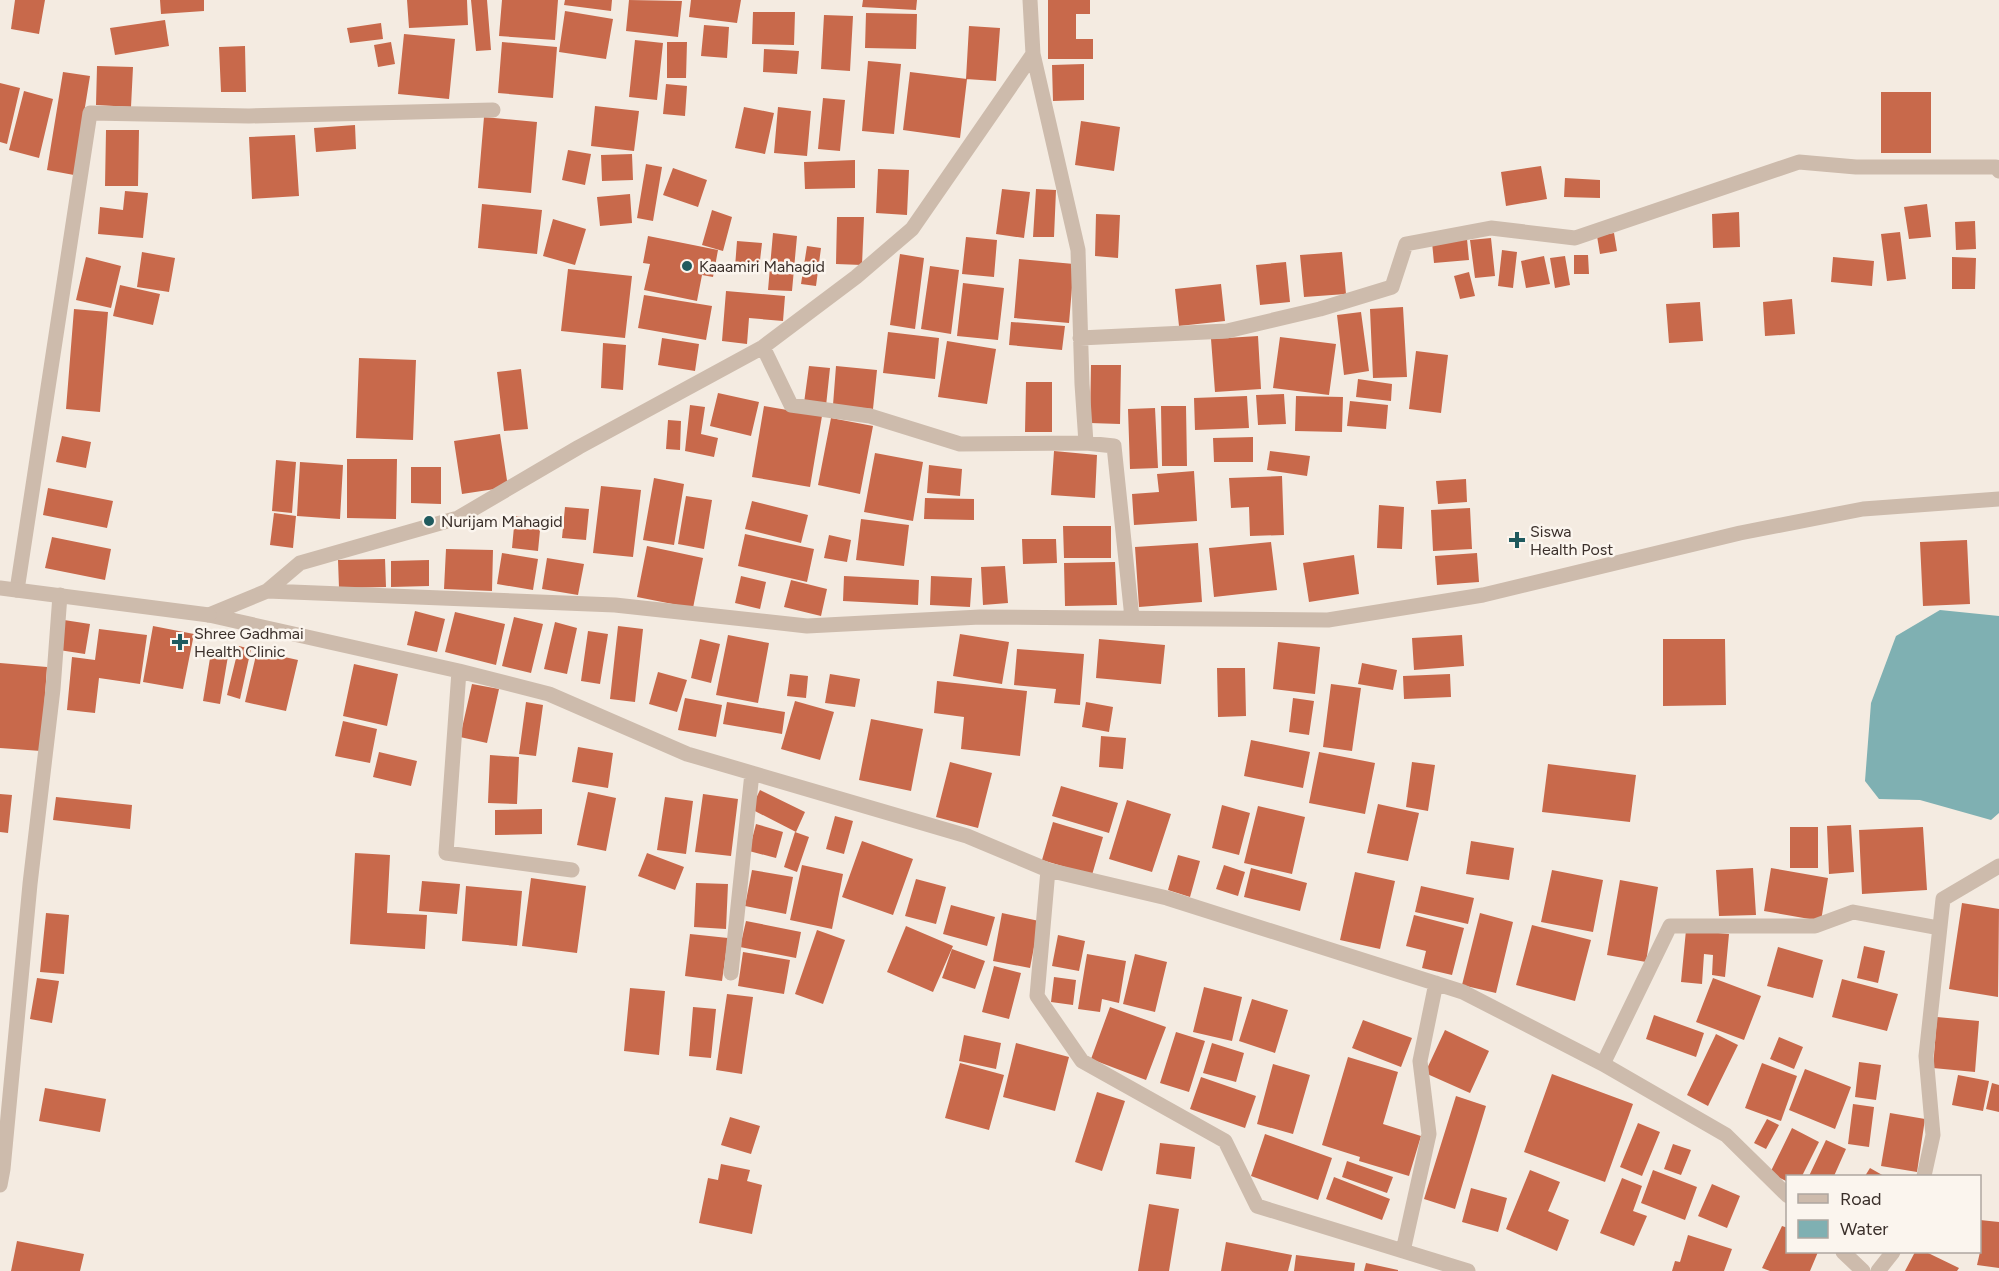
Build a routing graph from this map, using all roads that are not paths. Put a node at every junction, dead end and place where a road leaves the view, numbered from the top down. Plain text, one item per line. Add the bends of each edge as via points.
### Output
1 (1030, 0) edge
2 (1033, 54) junction
3 (494, 110) dead end
4 (1999, 171) edge
5 (1080, 338) junction
6 (763, 347) junction
7 (1086, 443) junction
8 (1999, 500) edge
9 (0, 588) edge
10 (17, 590) junction
11 (267, 591) junction
12 (60, 595) junction
13 (209, 615) junction
14 (1132, 618) junction
15 (459, 671) junction
16 (752, 773) junction
17 (1999, 866) edge
18 (572, 870) dead end
19 (1048, 870) junction
20 (1939, 928) junction
21 (730, 973) dead end
22 (1436, 983) junction
23 (1603, 1064) junction
24 (1924, 1175) edge
25 (0, 1185) edge
26 (1786, 1194) edge
27 (1403, 1251) junction
28 (1845, 1253) edge
29 (1892, 1253) edge
30 (1468, 1271) edge
31 (1863, 1271) edge
32 (1878, 1271) edge

1 - 2 street
2 - 5 street via 1078,250
2 - 6 street via 912,229
3 - 10 street via 249,116 90,113
4 - 5 street via 1996,167 1856,167 1799,162 1575,238 1491,228 1406,244 1392,287 1320,309 1227,331
5 - 7 street
6 - 7 street via 791,405 870,416 960,444
6 - 11 street via 458,518 300,563
7 - 14 street via 1114,446
8 - 14 street via 1863,509 1740,533 1483,595 1328,620
9 - 10 street
10 - 12 street
11 - 13 street
11 - 14 street via 615,605 807,626 980,617
12 - 13 street
12 - 25 street
13 - 15 street
15 - 16 street via 549,694 687,754
15 - 18 street via 446,853
16 - 19 street via 967,836
16 - 21 street
17 - 20 street via 1943,899
19 - 22 street via 1167,898
19 - 27 street via 1037,996 1082,1061 1225,1142 1257,1206
20 - 23 street via 1853,912 1815,926 1670,926
20 - 24 street via 1926,1056 1933,1135
22 - 23 street via 1463,992
22 - 27 street via 1420,1061 1429,1134
23 - 26 street via 1726,1135
27 - 30 street
28 - 31 street
29 - 32 street

